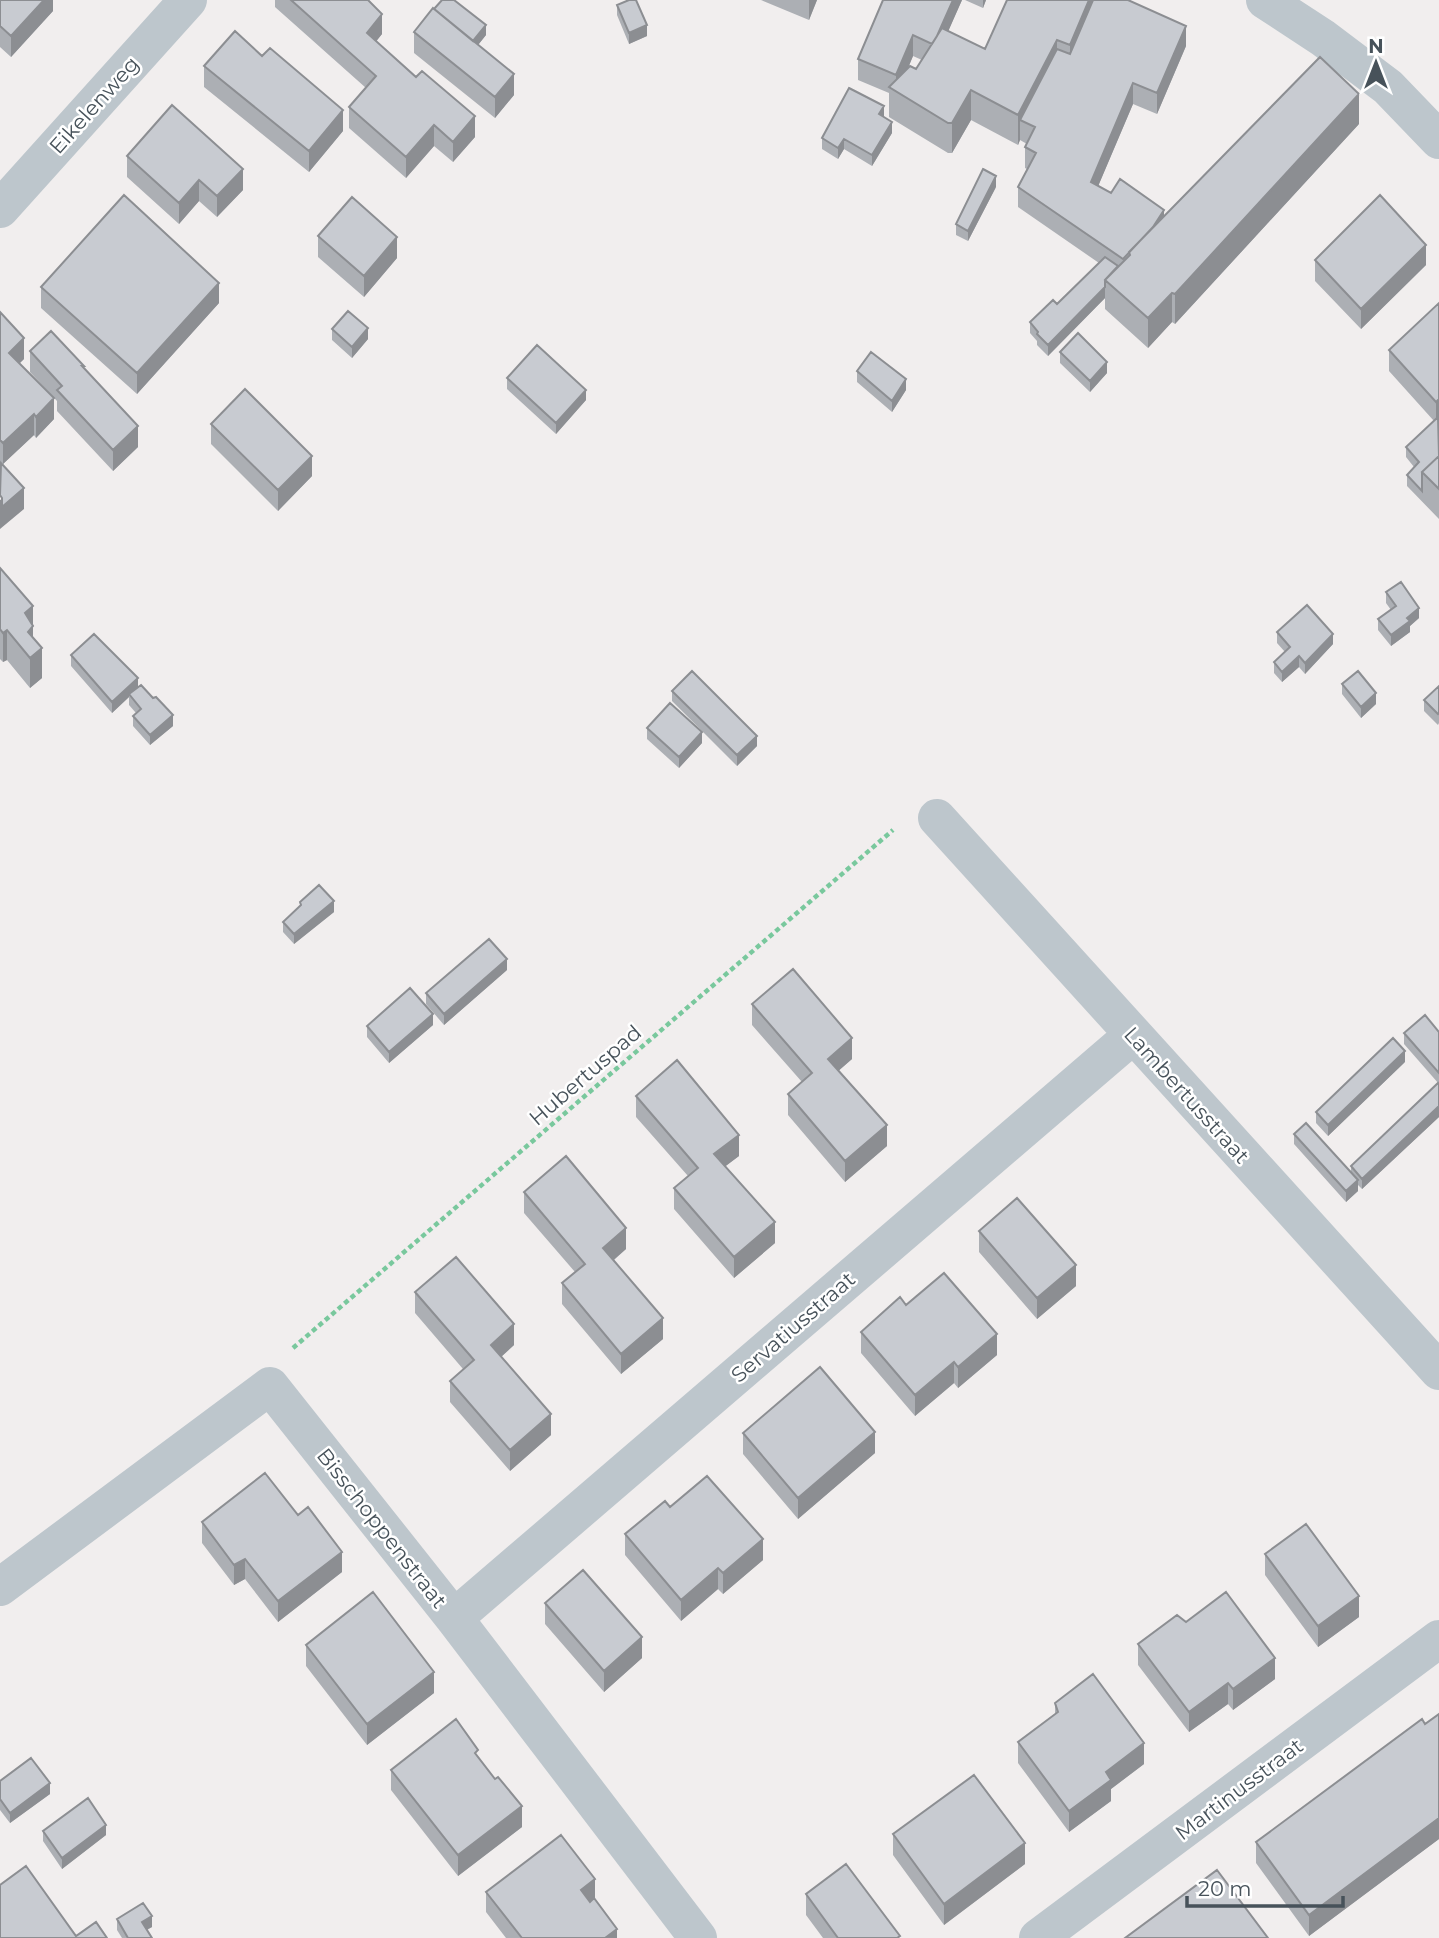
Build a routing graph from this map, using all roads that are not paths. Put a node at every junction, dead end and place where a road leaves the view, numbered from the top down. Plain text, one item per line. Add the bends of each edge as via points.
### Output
1 (188, 0) edge
2 (1265, 0) edge
3 (1439, 140) edge
4 (0, 209) edge
5 (937, 818) road end
6 (1133, 1035) junction
7 (1439, 1371) edge
8 (0, 1587) edge
9 (454, 1618) junction
10 (1439, 1639) edge
11 (698, 1938) edge
12 (1038, 1938) edge

1 - 4 street, Eikelenweg
2 - 3 street via 1388,87
5 - 6 street, Lambertusstraat
6 - 7 street, Lambertusstraat
6 - 9 street, Servatiusstraat
8 - 9 street, Bisschoppenstraat via 270,1387
9 - 11 street, Bisschoppenstraat
10 - 12 street, Martinusstraat

